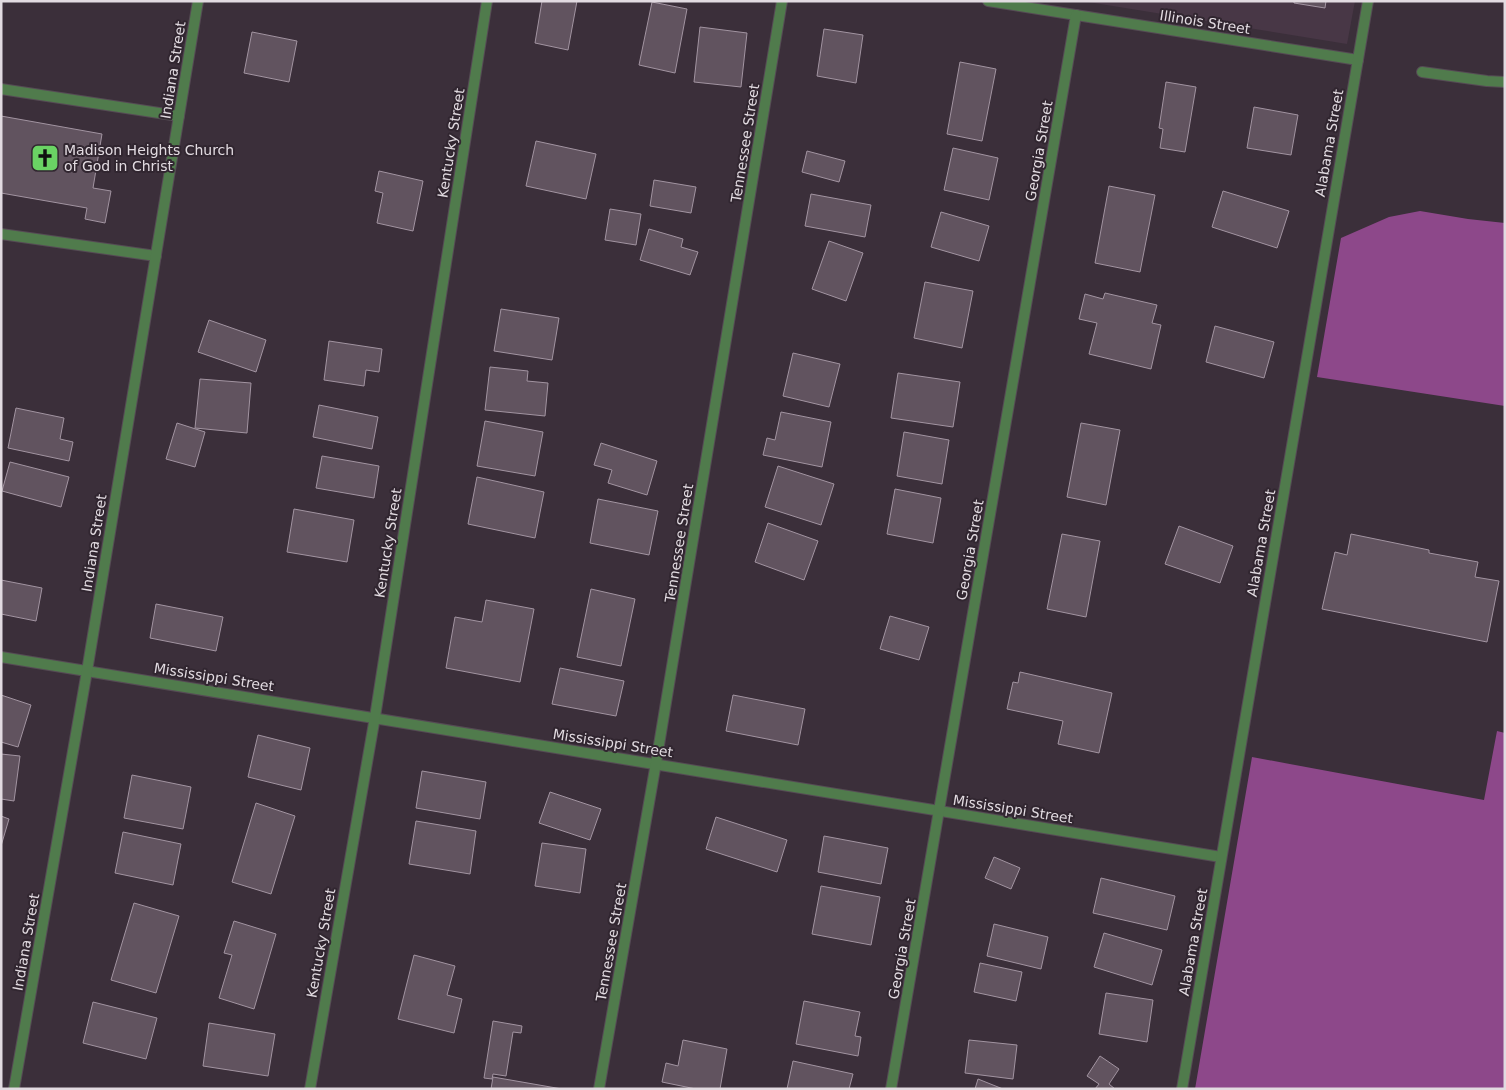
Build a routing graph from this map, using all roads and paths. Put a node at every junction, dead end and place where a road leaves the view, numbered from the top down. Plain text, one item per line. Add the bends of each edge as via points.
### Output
1 (198, 1) edge
2 (487, 1) edge
3 (782, 1) edge
4 (988, 1) edge
5 (1368, 1) edge
6 (1076, 15) junction
7 (1358, 60) junction
8 (1422, 72) dead end
9 (1505, 82) edge
10 (1, 89) edge
11 (179, 116) junction
12 (1, 234) edge
13 (156, 256) junction
14 (1, 657) edge
15 (87, 671) junction
16 (375, 717) junction
17 (656, 763) junction
18 (940, 811) junction
19 (1221, 857) junction
20 (14, 1089) edge
21 (310, 1089) edge
22 (599, 1089) edge
23 (891, 1089) edge
24 (1182, 1089) edge

1 - 11 street, Indiana Street
2 - 16 street, Kentucky Street
3 - 17 street, Tennessee Street
4 - 6 street, Illinois Street
5 - 7 street, Alabama Street
6 - 7 street, Illinois Street
6 - 18 street, Georgia Street
7 - 19 street, Alabama Street
8 - 9 street
10 - 11 street
11 - 13 street, Indiana Street
12 - 13 street
13 - 15 street, Indiana Street
14 - 15 street, Mississippi Street
15 - 16 street, Mississippi Street
15 - 20 street, Indiana Street
16 - 17 street, Mississippi Street
16 - 21 street, Kentucky Street
17 - 18 street, Mississippi Street
17 - 22 street, Tennessee Street
18 - 19 street, Mississippi Street
18 - 23 street, Georgia Street
19 - 24 street, Alabama Street

